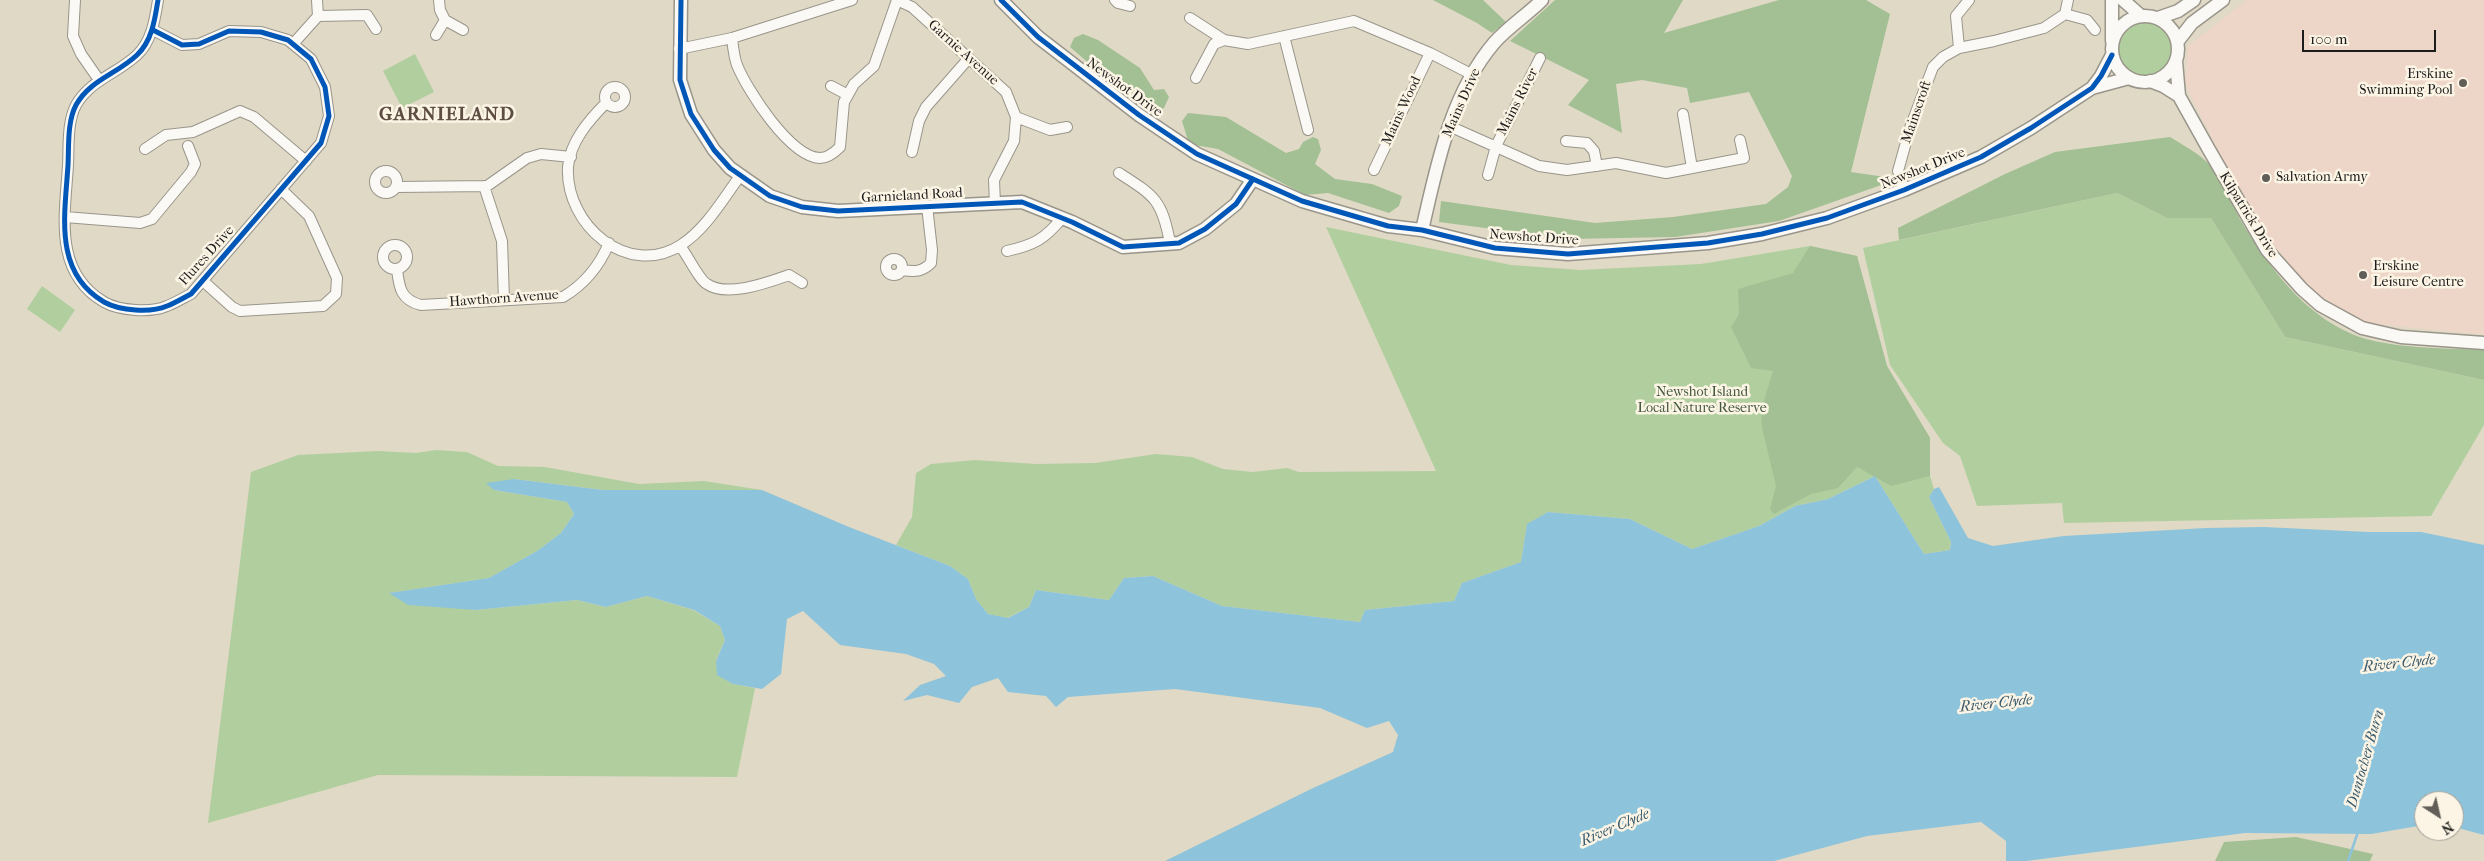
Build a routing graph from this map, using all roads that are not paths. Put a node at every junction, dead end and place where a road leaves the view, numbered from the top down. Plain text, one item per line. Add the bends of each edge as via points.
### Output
1 (75, 0) edge
2 (158, 0) edge
3 (317, 0) edge
4 (439, 0) edge
5 (681, 0) edge
6 (852, 0) edge
7 (897, 0) edge
8 (1001, 0) edge
9 (1115, 0) edge
10 (1542, 0) edge
11 (1969, 0) edge
12 (2068, 0) edge
13 (2112, 0) edge
14 (2123, 0) edge
15 (2194, 0) edge
16 (2223, 0) edge
17 (1130, 6) dead end
18 (2065, 14) junction
19 (2140, 15) junction
20 (318, 16) junction
21 (1190, 18) dead end
22 (2158, 18) junction
23 (445, 20) junction
24 (376, 29) dead end
25 (153, 30) junction
26 (463, 30) dead end
27 (2095, 30) dead end
28 (436, 35) dead end
29 (1284, 36) junction
30 (732, 38) junction
31 (1224, 40) junction
32 (2178, 41) junction
33 (293, 44) junction
34 (1959, 48) junction
35 (679, 49) junction
36 (2112, 49) junction
37 (1430, 53) junction
38 (969, 58) junction
39 (1540, 58) dead end
40 (2176, 61) junction
41 (1471, 74) junction
42 (1196, 78) dead end
43 (2129, 78) junction
44 (99, 80) junction
45 (2150, 81) junction
46 (831, 86) dead end
47 (2092, 88) junction
48 (848, 95) junction
49 (2179, 96) junction
50 (606, 103) dead end
51 (1683, 114) dead end
52 (1016, 117) junction
53 (1449, 126) junction
54 (1067, 127) dead end
55 (1308, 130) dead end
56 (1740, 140) dead end
57 (1566, 141) dead end
58 (188, 146) dead end
59 (1496, 146) junction
60 (145, 149) dead end
61 (912, 152) dead end
62 (571, 157) junction
63 (306, 161) junction
64 (1597, 166) junction
65 (1692, 168) junction
66 (1374, 170) dead end
67 (1119, 173) dead end
68 (1488, 175) dead end
69 (740, 176) junction
70 (1253, 179) junction
71 (484, 186) junction
72 (397, 187) dead end
73 (281, 188) junction
74 (1904, 190) junction
75 (994, 204) junction
76 (927, 206) junction
77 (65, 217) junction
78 (1062, 218) junction
79 (1422, 230) junction
80 (609, 243) junction
81 (1170, 243) junction
82 (680, 246) junction
83 (1007, 251) dead end
84 (397, 269) dead end
85 (902, 270) dead end
86 (203, 281) junction
87 (802, 283) dead end
88 (504, 300) junction
89 (2484, 342) edge

1 - 44 street via 73,36
2 - 25 street, Flures Drive
3 - 20 street
4 - 23 street
5 - 35 street, Garnieland Road
6 - 30 street
7 - 38 street, Garnie Avenue via 912,7
7 - 48 street, Garnie Avenue via 874,66 854,84
8 - 70 street, Newshot Drive via 1038,37 1139,115 1197,154
9 - 17 street
10 - 41 street, Mains Drive via 1494,42
11 - 34 street via 1956,16
12 - 18 street
13 - 36 street
14 - 19 street
15 - 22 street via 2178,11
16 - 32 street via 2192,23
18 - 27 street via 2087,20
18 - 34 street, Mainscroft via 2044,28
19 - 22 street
19 - 36 street via 2119,28
20 - 24 street via 367,15
20 - 33 street
21 - 31 street
22 - 32 street via 2168,24
23 - 26 street
23 - 28 street
25 - 33 street, Flures Drive via 182,45 199,44 229,31 260,32
25 - 44 street, Flures Drive via 137,55
29 - 31 street via 1248,44
29 - 37 street via 1354,21
29 - 55 street
30 - 35 street
30 - 48 street, Garnie Avenue via 737,64 767,116 784,135 810,155 821,158 833,154 840,147 844,102
31 - 42 street via 1214,44
32 - 40 street
33 - 63 street, Flures Drive via 311,59 325,87 329,116 321,143
34 - 74 street, Mainscroft via 1933,67 1898,171
35 - 69 street, Garnieland Road via 680,80 691,114 714,150
36 - 43 street via 2120,71
36 - 47 street, Newshot Drive via 2101,76
37 - 41 street
37 - 66 street, Mains Wood
38 - 52 street, Garnie Avenue via 1006,92
38 - 61 street via 926,107
39 - 59 street, Mains River
40 - 45 street via 2165,74
40 - 49 street, Kilpatrick Drive
41 - 53 street, Mains Drive
43 - 45 street
43 - 47 street, Newshot Drive
44 - 77 street, Flures Drive via 86,90 75,107 70,127
45 - 49 street
46 - 48 street
47 - 74 street, Newshot Drive via 1987,154
49 - 89 street, Kilpatrick Drive via 2267,250 2320,305 2362,328 2401,337
50 - 62 street via 592,117 573,146
51 - 65 street
52 - 54 street via 1050,130
52 - 75 street, Garnie Avenue via 1014,140 994,180
53 - 59 street, Mains River
53 - 79 street, Mains Drive
56 - 65 street, Mains River via 1744,158
57 - 64 street via 1587,143 1594,152
58 - 77 street via 195,164 152,219 140,223
59 - 64 street, Mains River via 1539,166 1567,170
59 - 68 street, Mains River
60 - 63 street via 166,134 193,132 240,111 254,117
62 - 71 street via 541,154 527,158
62 - 80 street via 568,168 572,193 582,220 598,238
63 - 73 street, Flures Drive
64 - 65 street, Mains River via 1616,163 1666,173
67 - 81 street via 1152,194 1166,218
69 - 76 street, Garnieland Road via 770,196 802,207 838,211
69 - 82 street via 701,229
70 - 79 street, Newshot Drive via 1302,201 1342,214 1388,226
70 - 81 street, Garnieland Road via 1236,204 1205,229
71 - 72 street
71 - 88 street via 502,240
73 - 86 street, Flures Drive
73 - 86 street via 309,216 337,278 336,294 323,306 240,311
74 - 79 street, Newshot Drive via 1791,228 1738,239 1676,246 1568,254 1495,248
75 - 76 street, Garnieland Road
75 - 78 street, Garnieland Road via 1022,202
76 - 85 street via 931,263 916,272
77 - 86 street, Flures Drive via 65,245 72,267 79,280 106,303 136,310 166,307 191,294
78 - 81 street, Garnieland Road via 1123,247
78 - 83 street via 1049,234 1030,245
80 - 82 street via 621,250 649,257
80 - 88 street, Hawthorn Avenue via 591,274 579,288 563,297
82 - 87 street via 705,284 720,290 758,285 789,275
84 - 88 street, Hawthorn Avenue via 400,291 410,302 421,305

